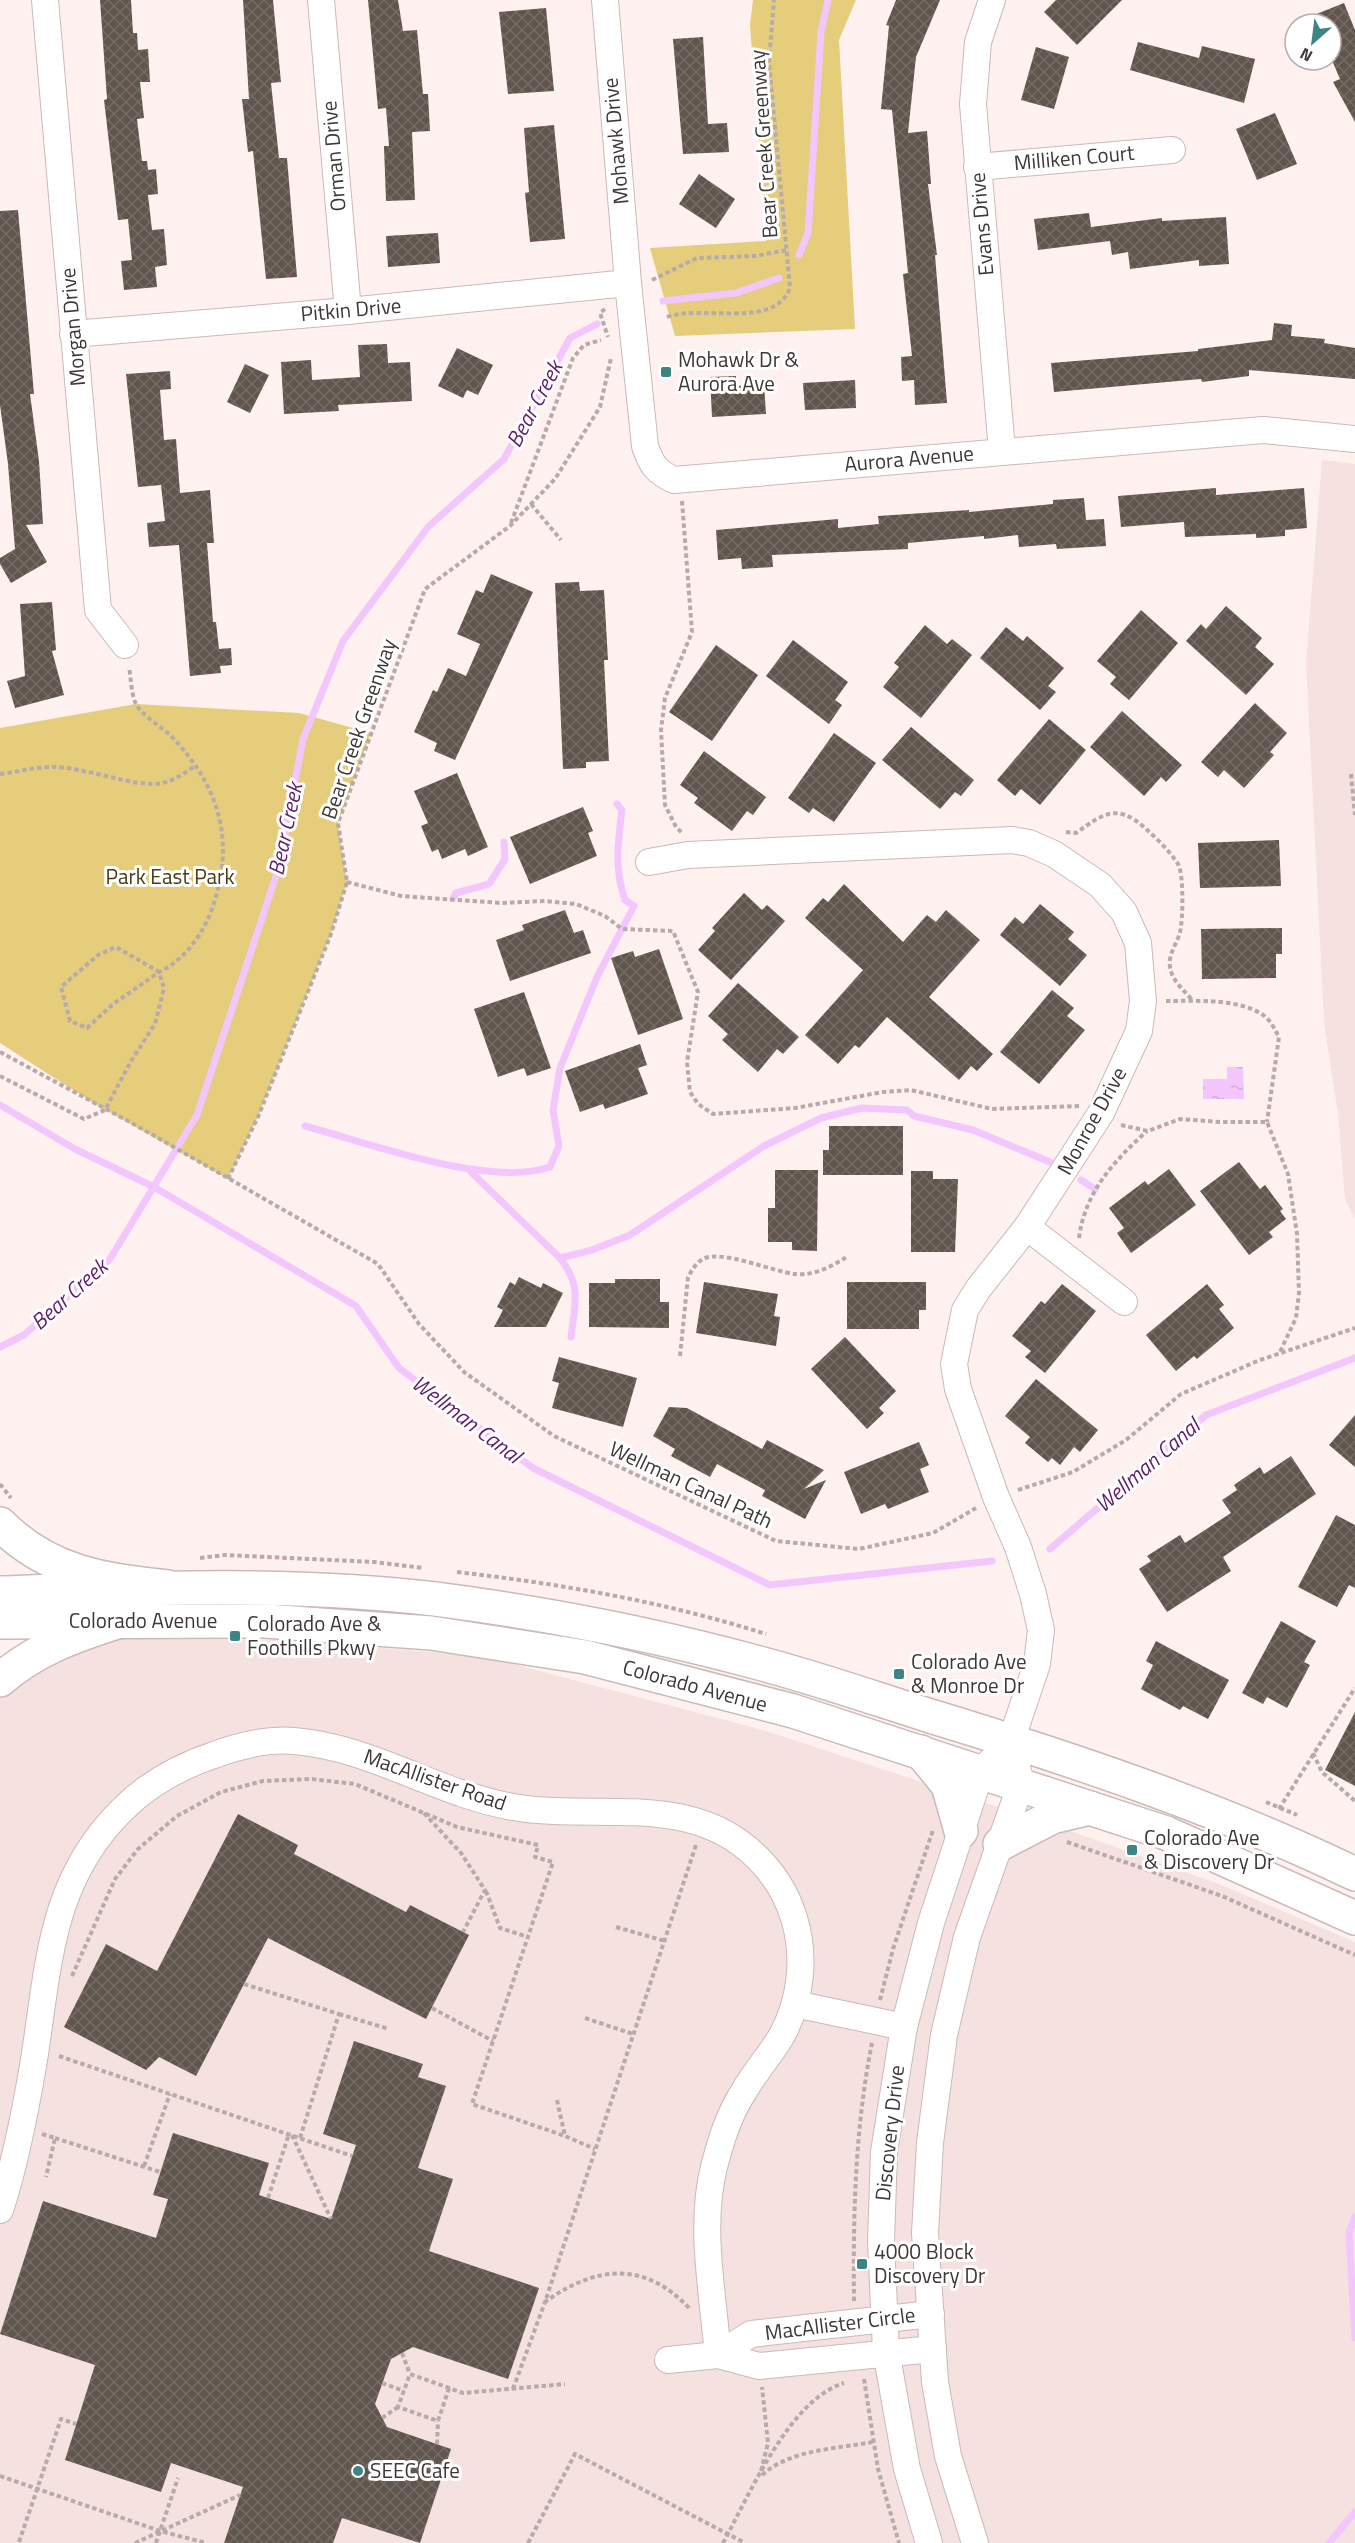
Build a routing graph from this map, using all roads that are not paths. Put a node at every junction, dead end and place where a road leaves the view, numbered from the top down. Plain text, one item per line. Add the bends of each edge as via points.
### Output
1 (45, 0) edge
2 (321, 0) edge
3 (605, 0) edge
4 (992, 0) edge
5 (1172, 150) dead end
6 (977, 166) junction
7 (628, 287) junction
8 (348, 311) junction
9 (74, 334) junction
10 (1355, 439) edge
11 (1002, 451) junction
12 (124, 645) road end
13 (649, 862) dead end
14 (1027, 1227) junction
15 (1124, 1302) dead end
16 (0, 1524) edge
17 (168, 1587) junction
18 (0, 1593) edge
19 (120, 1621) junction
20 (0, 1622) edge
21 (0, 1680) edge
22 (1011, 1741) junction
23 (921, 1752) junction
24 (981, 1771) junction
25 (1020, 1784) junction
26 (1090, 1808) junction
27 (962, 1830) junction
28 (1013, 1836) junction
29 (1355, 1874) edge
30 (1355, 1918) edge
31 (795, 2004) junction
32 (904, 2027) junction
33 (0, 2210) edge
34 (931, 2314) junction
35 (884, 2318) junction
36 (933, 2349) junction
37 (886, 2352) junction
38 (718, 2355) junction
39 (668, 2360) dead end
40 (929, 2543) edge
41 (975, 2543) edge

1 - 9 street, Morgan Drive
2 - 8 street, Orman Drive
3 - 7 street, Mohawk Drive
4 - 6 street, Evans Drive via 978,42 973,104
5 - 6 street, Milliken Court
6 - 11 street, Evans Drive
7 - 8 street, Pitkin Drive
7 - 11 street, Aurora Avenue via 645,446 651,464 660,474 674,480
8 - 9 street, Pitkin Drive
9 - 12 street, Morgan Drive via 98,610
10 - 11 street, Aurora Avenue via 1263,430
13 - 14 street, Monroe Drive via 688,855 1012,840 1054,854 1100,885 1124,912 1138,943 1143,1002 1139,1031 1101,1113
14 - 15 street
14 - 22 street, Monroe Drive via 965,1310 954,1364 958,1389 1018,1547 1041,1630 1037,1664
16 - 17 main road via 29,1548 68,1569 110,1580
17 - 18 main road, Colorado Avenue
17 - 22 main road, Colorado Avenue via 432,1599 657,1637 761,1663
19 - 20 main road, Colorado Avenue
19 - 21 main road via 59,1642
19 - 23 main road, Colorado Avenue via 265,1621 431,1633 573,1655 793,1711
22 - 24 street, Discovery Drive
22 - 25 street
22 - 29 main road, Colorado Avenue via 1265,1834
23 - 24 main road, Colorado Avenue
23 - 27 main road via 948,1785
24 - 25 main road, Colorado Avenue
24 - 27 street, Discovery Drive
25 - 26 main road, Colorado Avenue
25 - 28 street, Discovery Drive
26 - 28 main road via 1052,1817
26 - 30 main road, Colorado Avenue via 1166,1833
27 - 32 street, Discovery Drive via 931,1923
28 - 34 street, Discovery Drive via 967,1937 944,2035 930,2143 925,2233
31 - 32 street
31 - 33 street, MacAllister Road via 801,1949 794,1917 781,1887 736,1839 708,1823 676,1814 515,1808 471,1797 355,1753 291,1740 235,1747 195,1761 158,1781 124,1807 96,1839 67,1888 54,1928 35,2048
31 - 38 street, MacAllister Road via 782,2034 743,2092 724,2131 712,2173 708,2230
32 - 35 street, Discovery Drive via 884,2152
34 - 35 street, MacAllister Circle
34 - 36 street, Discovery Drive
35 - 37 street, Discovery Drive
35 - 38 street, MacAllister Circle via 752,2334
36 - 37 street, MacAllister Circle
36 - 41 street, Discovery Drive via 948,2456
37 - 38 street, MacAllister Circle via 759,2366
37 - 40 street, Discovery Drive via 907,2469
38 - 39 street, MacAllister Circle

